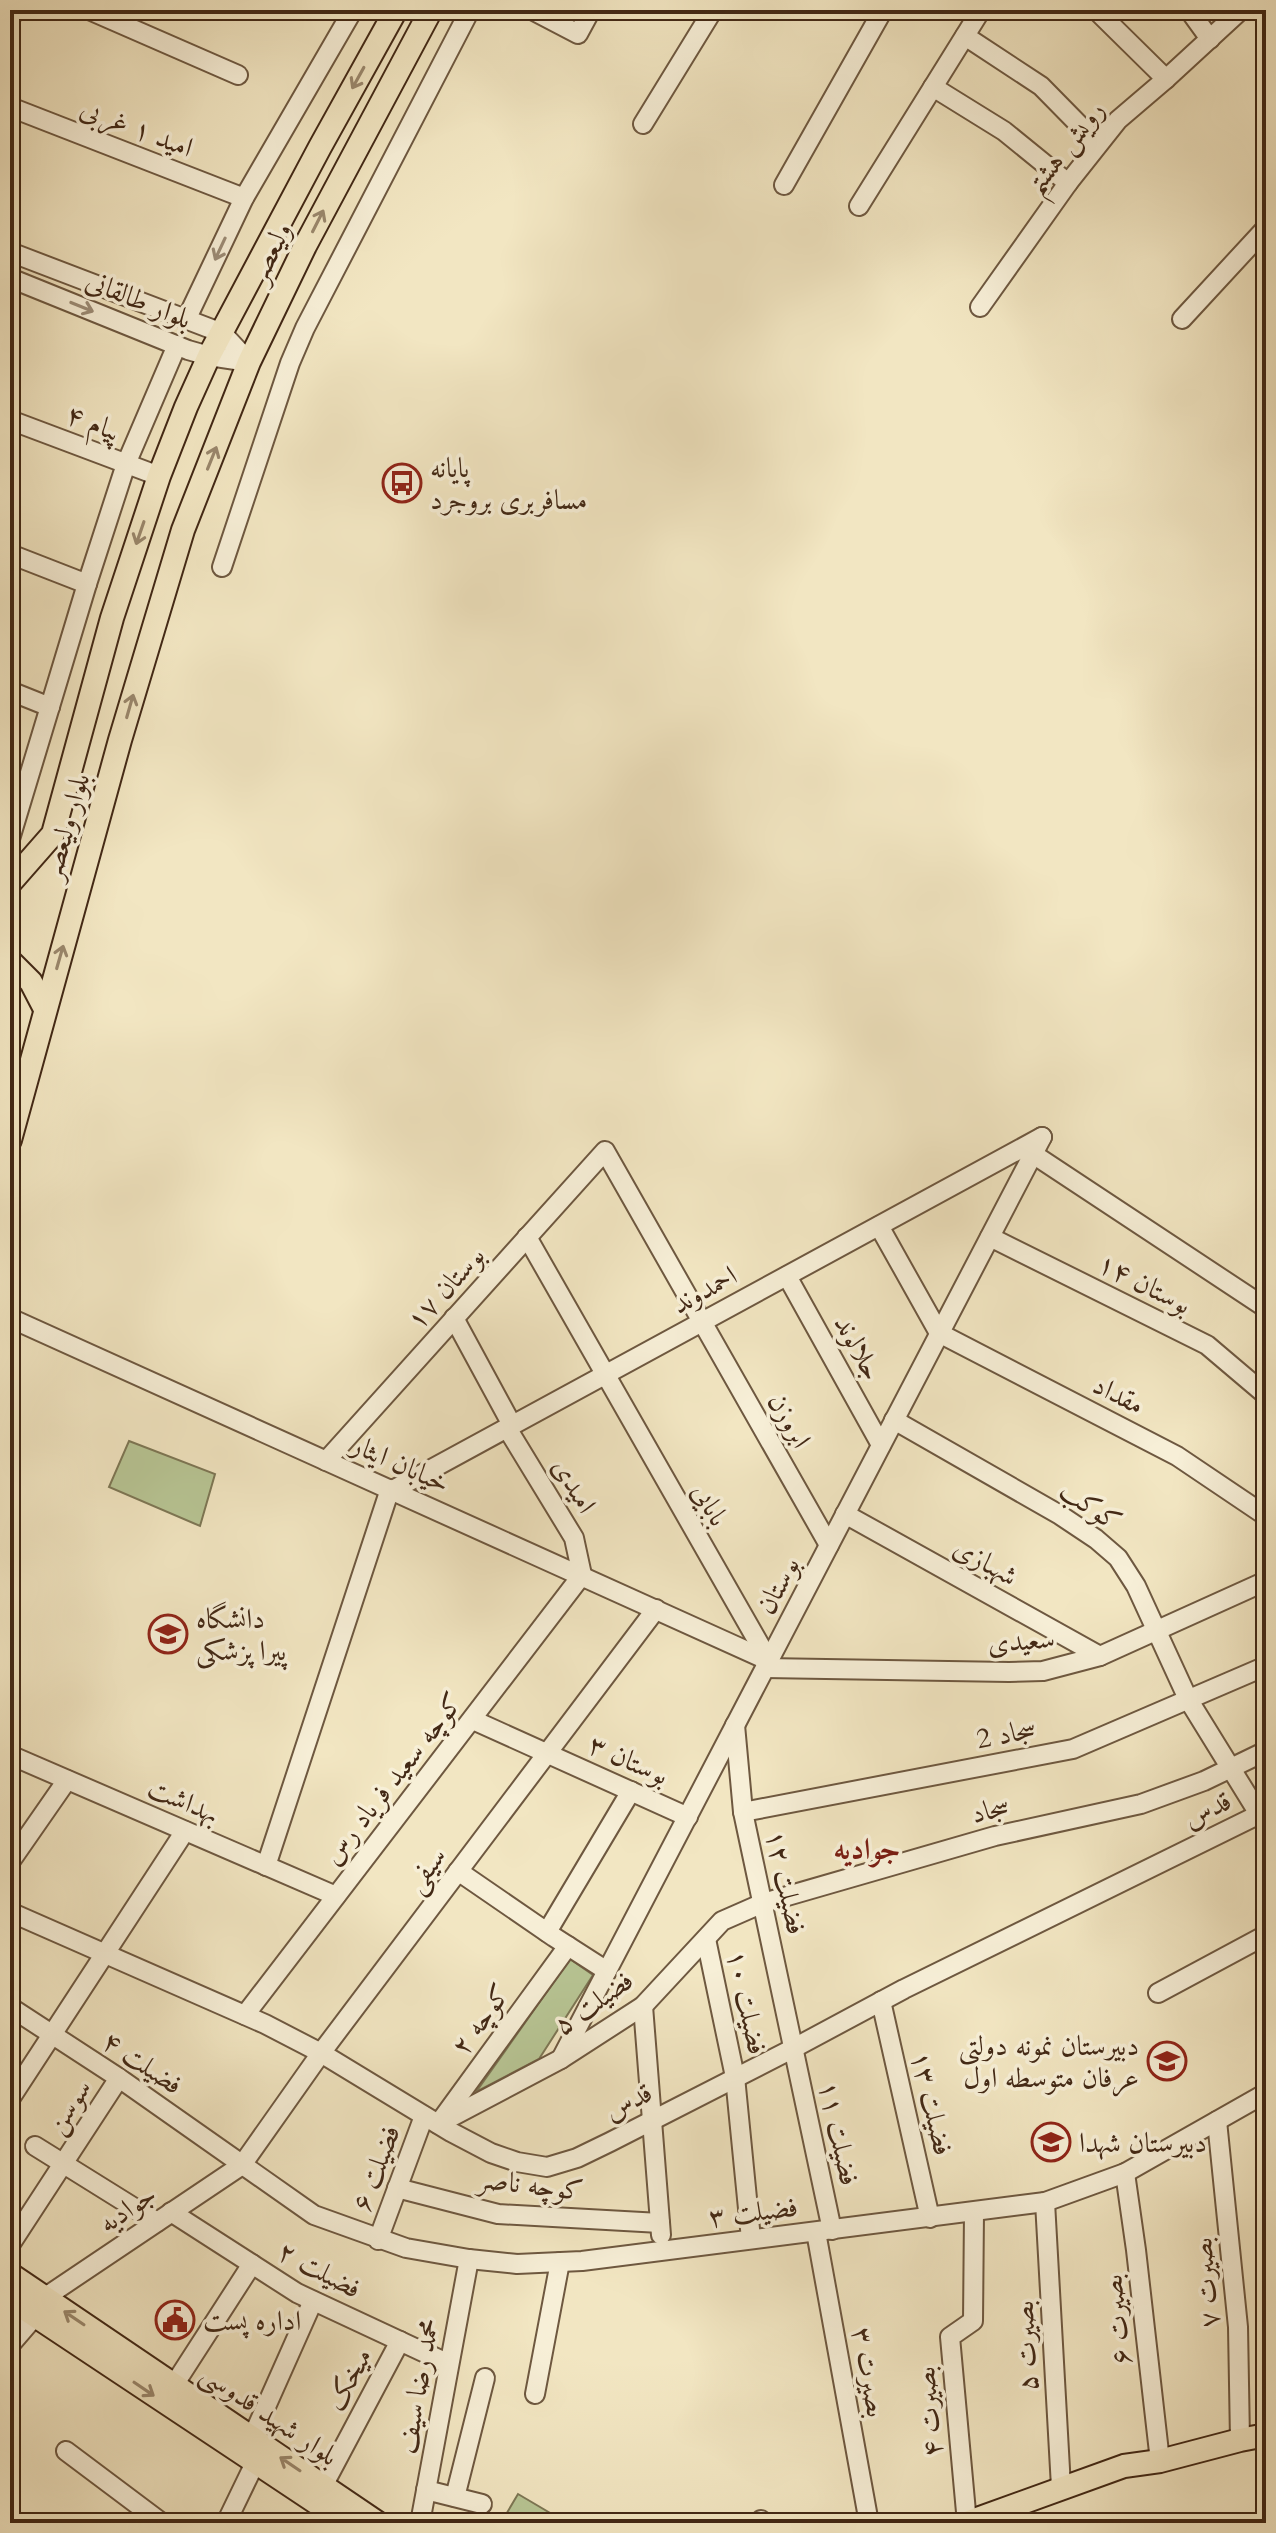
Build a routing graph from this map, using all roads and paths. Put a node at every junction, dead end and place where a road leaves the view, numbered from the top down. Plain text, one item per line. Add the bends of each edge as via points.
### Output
1 (14, 10) edge
2 (89, 10) edge
3 (353, 10) edge
4 (396, 10) edge
5 (431, 10) edge
6 (470, 10) edge
7 (532, 10) edge
8 (591, 10) edge
9 (713, 10) edge
10 (883, 10) edge
11 (981, 10) edge
12 (1096, 10) edge
13 (1189, 10) edge
14 (1241, 10) edge
15 (10, 20) edge
16 (965, 36) junction
17 (1210, 39) junction
18 (238, 75) dead end
19 (1166, 79) junction
20 (933, 87) junction
21 (10, 107) edge
22 (643, 124) dead end
23 (1098, 144) junction
24 (1068, 183) junction
25 (784, 185) dead end
26 (244, 198) junction
27 (859, 206) dead end
28 (1266, 228) edge
29 (10, 252) edge
30 (10, 278) edge
31 (980, 307) dead end
32 (1182, 319) dead end
33 (193, 321) junction
34 (222, 333) junction
35 (192, 350) junction
36 (249, 362) junction
37 (186, 407) joint
38 (10, 420) edge
39 (126, 464) junction
40 (159, 476) junction
41 (183, 530) joint
42 (10, 554) edge
43 (222, 567) dead end
44 (87, 584) junction
45 (10, 691) edge
46 (50, 707) junction
47 (10, 839) edge
48 (14, 871) edge
49 (10, 961) edge
50 (45, 1009) junction
51 (10, 1140) edge
52 (1037, 1145) junction
53 (605, 1151) joint
54 (879, 1226) junction
55 (527, 1237) junction
56 (990, 1237) junction
57 (787, 1276) junction
58 (1266, 1308) edge
59 (10, 1318) edge
60 (454, 1318) junction
61 (702, 1322) junction
62 (939, 1333) junction
63 (605, 1375) junction
64 (1266, 1395) edge
65 (894, 1420) junction
66 (510, 1427) junction
67 (881, 1445) junction
68 (326, 1461) junction
69 (392, 1490) junction
70 (845, 1514) junction
71 (1266, 1516) edge
72 (829, 1545) junction
73 (582, 1575) junction
74 (1266, 1581) edge
75 (656, 1609) junction
76 (1157, 1630) junction
77 (1100, 1656) junction
78 (767, 1664) junction
79 (1266, 1666) edge
80 (1188, 1699) junction
81 (473, 1720) junction
82 (735, 1725) junction
83 (1266, 1751) edge
84 (547, 1753) junction
85 (10, 1755) edge
86 (1230, 1768) junction
87 (67, 1780) junction
88 (631, 1791) junction
89 (743, 1812) junction
90 (1263, 1813) edge
91 (688, 1817) junction
92 (185, 1831) junction
93 (10, 1862) edge
94 (266, 1866) junction
95 (458, 1871) junction
96 (336, 1896) junction
97 (763, 1903) junction
98 (10, 1912) edge
99 (547, 1932) junction
100 (1266, 1935) edge
101 (706, 1939) junction
102 (568, 1946) junction
103 (104, 1954) junction
104 (607, 1971) junction
105 (1158, 1993) dead end
106 (881, 2001) junction
107 (643, 2006) junction
108 (10, 2007) edge
109 (245, 2015) junction
110 (52, 2035) junction
111 (794, 2048) junction
112 (321, 2053) junction
113 (561, 2059) junction
114 (735, 2077) junction
115 (119, 2078) junction
116 (1266, 2093) edge
117 (10, 2099) edge
118 (431, 2120) junction
119 (651, 2121) junction
120 (1217, 2121) junction
121 (35, 2146) dead end
122 (242, 2165) junction
123 (63, 2166) junction
124 (1125, 2173) junction
125 (397, 2188) junction
126 (1045, 2202) junction
127 (974, 2213) junction
128 (164, 2217) junction
129 (930, 2218) junction
130 (660, 2223) junction
131 (824, 2231) junction
132 (751, 2239) junction
133 (378, 2240) junction
134 (10, 2245) edge
135 (662, 2250) junction
136 (469, 2259) junction
137 (560, 2262) junction
138 (252, 2264) junction
139 (10, 2274) edge
140 (10, 2299) edge
141 (313, 2301) junction
142 (40, 2307) junction
143 (400, 2341) junction
144 (10, 2345) edge
145 (449, 2364) junction
146 (485, 2378) dead end
147 (174, 2385) junction
148 (535, 2394) dead end
149 (1266, 2435) edge
150 (252, 2438) junction
151 (1240, 2440) junction
152 (66, 2451) dead end
153 (1160, 2461) junction
154 (255, 2463) junction
155 (323, 2486) junction
156 (1061, 2487) junction
157 (426, 2490) junction
158 (455, 2497) junction
159 (482, 2504) dead end
160 (162, 2523) edge
161 (226, 2523) edge
162 (347, 2523) edge
163 (378, 2523) edge
164 (420, 2523) edge
165 (869, 2523) edge
166 (966, 2523) edge
167 (1007, 2523) edge

1 - 15 street
2 - 18 street
3 - 26 street
4 -> 34 main road, ولیعصر
36 -> 5 main road, ولیعصر
6 - 43 street via 300,340
7 - 8 street via 578,34
9 - 22 street
10 - 25 street
11 - 16 street
12 - 19 street
13 - 17 street
14 - 17 street, رویش هشتم
16 - 20 street
16 - 23 street via 1041,86
17 - 19 street, رویش هشتم
19 - 23 street, رویش هشتم
20 - 24 street via 1004,131
20 - 27 street
21 - 26 street, امید ۱ غربی
23 - 24 street, رویش هشتم
24 - 31 street, رویش هشتم
26 -> 33 street
28 - 32 street
29 - 33 street, بلوار طالقانی
30 -> 35 street, بلوار طالقانی
33 - 34 street, بلوار طالقانی
33 - 35 street
34 - 35 main road, ولیعصر
34 - 36 street
35 - 36 street, بلوار طالقانی
35 - 37 main road, ولیعصر
35 - 39 street
41 -> 36 main road, ولیعصر
37 - 40 main road, بلوار ولیعصر
38 - 39 street, پیام ۴
39 - 40 street, پیام ۴
39 - 44 street
40 -> 48 main road, بلوار ولیعصر via 112,618 53,834
50 -> 41 main road, بلوار ولیعصر
42 - 44 street
44 - 46 street
45 - 46 street
46 - 47 street
49 - 50 main road via 31,982
50 - 51 main road, بلوار ولیعصر
52 - 54 street, احمدوند
52 - 56 street, بوستان
52 - 58 street
53 - 55 street, بوستان ۱۷
53 - 61 street, ابروزن
54 - 57 street, احمدوند
54 - 62 street
55 - 60 street, بوستان ۱۷
55 - 63 street, بابایی
56 - 62 street, بوستان
56 - 64 street, بوستان ۱۴ via 1207,1345
57 - 61 street, احمدوند
57 - 67 street, جلالوند
59 - 68 street, خیابان ایثار
60 - 66 street, امیدی
60 - 68 street, بوستان ۱۷
61 - 63 street, احمدوند
61 - 72 street, ابروزن
62 - 65 street, بوستان
62 - 71 street, مقداد via 1177,1456
63 - 66 street, احمدوند
63 - 78 street, بابایی
65 - 67 street, بوستان
65 - 76 street, کوکب via 1096,1539 1118,1558
66 - 69 street, احمدوند
66 - 73 street, امیدی via 574,1538
67 - 70 street, بوستان
68 - 69 street, خیابان ایثار
69 - 73 street, خیابان ایثار
69 - 94 street
70 - 72 street, بوستان
70 - 77 street, شهبازی
72 - 78 street, بوستان
73 - 75 street, خیابان ایثار
73 - 81 street, کوچه سعید فریاد رس
74 - 76 street, سعیدی
75 - 78 street, خیابان ایثار
75 - 84 street, سیفی
76 - 77 street, سعیدی
76 - 80 street, کوکب
77 - 78 street, سعیدی via 1043,1671 1009,1672
78 - 82 street, بوستان
79 - 80 street, سجاد 2
80 - 86 street, کوکب
80 - 89 street, سجاد 2 via 1073,1749
81 - 84 street, بوستان ۳
81 - 96 street, کوچه سعید فریاد رس
82 - 89 street, فضیلت ۱۲
82 - 91 street, بوستان
83 - 86 street, سجاد
84 - 88 street, بوستان ۳
84 - 95 street, سیفی
85 - 87 street, بهداشت
86 - 90 street, کوکب
86 - 97 street, سجاد via 1141,1804 995,1836
87 - 92 street, بهداشت
87 - 93 street
88 - 91 street, بوستان ۳
88 - 99 street
89 - 97 street, فضیلت ۱۲
90 - 106 street, قدس
91 - 104 street, بوستان
92 - 94 street, بهداشت
92 - 103 street
94 - 96 street, بهداشت
95 - 99 street
95 - 112 street, سیفی
96 - 109 street, کوچه سعید فریاد رس
97 - 101 street, فضیلت ۵ via 722,1921
97 - 111 street, فضیلت ۱۲
98 - 103 street, قدس
99 - 102 street
100 - 105 street
101 - 107 street, فضیلت ۵
101 - 114 street, فضیلت ۱۰
102 - 104 street
102 - 118 street, کوچه ۲
103 - 109 street, قدس
103 - 110 street
104 - 113 street, بوستان
106 - 111 street, قدس
106 - 129 street, فضیلت ۱۳
107 - 113 street, فضیلت ۵
107 - 119 street
108 - 110 street, فضیلت ۴
109 - 112 street, قدس
110 - 115 street, فضیلت ۴
110 - 117 street
111 - 114 street, قدس
111 - 131 street, فضیلت ۱۱
112 - 118 street, قدس
112 - 122 street, سیفی
113 - 118 street, فضیلت ۵
114 - 119 street, قدس
114 - 132 street, فضیلت ۱۰
115 - 122 street, فضیلت ۴
115 - 123 street, سوسن
116 - 120 street, فضیلت ۳
118 - 119 street, قدس via 491,2153 547,2167
118 - 125 street, فضیلت ۶
119 - 130 street
120 - 124 street, فضیلت ۳
120 - 151 street, بصیرت ۷ via 1238,2327
121 - 123 street, فضیلت ۲
122 - 128 street, جوادیه
122 - 133 street, فضیلت ۳ via 314,2215
123 - 128 street, فضیلت ۲
123 - 134 street, سوسن
124 - 126 street, فضیلت ۳
124 - 153 street, بصیرت ۶
125 - 130 street, کوچه ناصر via 498,2214
125 - 133 street, فضیلت ۶
126 - 127 street, فضیلت ۳
126 - 156 street, بصیرت ۵
127 - 129 street, فضیلت ۳
127 - 166 street, بصیرت ۴ via 973,2321 950,2337
128 - 138 street, فضیلت ۲
128 - 142 street, جوادیه
129 - 131 street, فضیلت ۳
130 - 135 street
131 - 132 street, فضیلت ۳
131 - 165 street, بصیرت ۳
132 - 135 street, فضیلت ۳
133 - 136 street, فضیلت ۳
135 - 137 street, فضیلت ۳
136 - 137 street, فضیلت ۳
136 - 145 street, محمد رضا سیف
137 - 148 street
138 - 141 street, فضیلت ۲
138 - 147 street
139 - 142 main road, بلوار شهید قدوسی
140 - 142 main road, بلوار شهید قدوسی
141 - 143 street, فضیلت ۲
141 - 150 street
142 - 144 street, جوادیه
147 -> 142 main road, بلوار شهید قدوسی
142 -> 154 main road, بلوار شهید قدوسی
143 - 145 street, فضیلت ۲
143 - 155 street, میخک
145 - 157 street, محمد رضا سیف
146 - 158 street
147 - 150 main road, بلوار شهید قدوسی
149 - 151 main road
155 -> 150 main road, بلوار شهید قدوسی
151 - 153 main road
152 - 160 street
153 - 156 main road via 1124,2466
153 - 167 main road
154 - 161 street
154 - 162 main road, بلوار شهید قدوسی
155 - 163 main road, بلوار شهید قدوسی
156 - 166 main road
157 - 158 street
157 - 164 street, محمد رضا سیف
158 - 159 street

